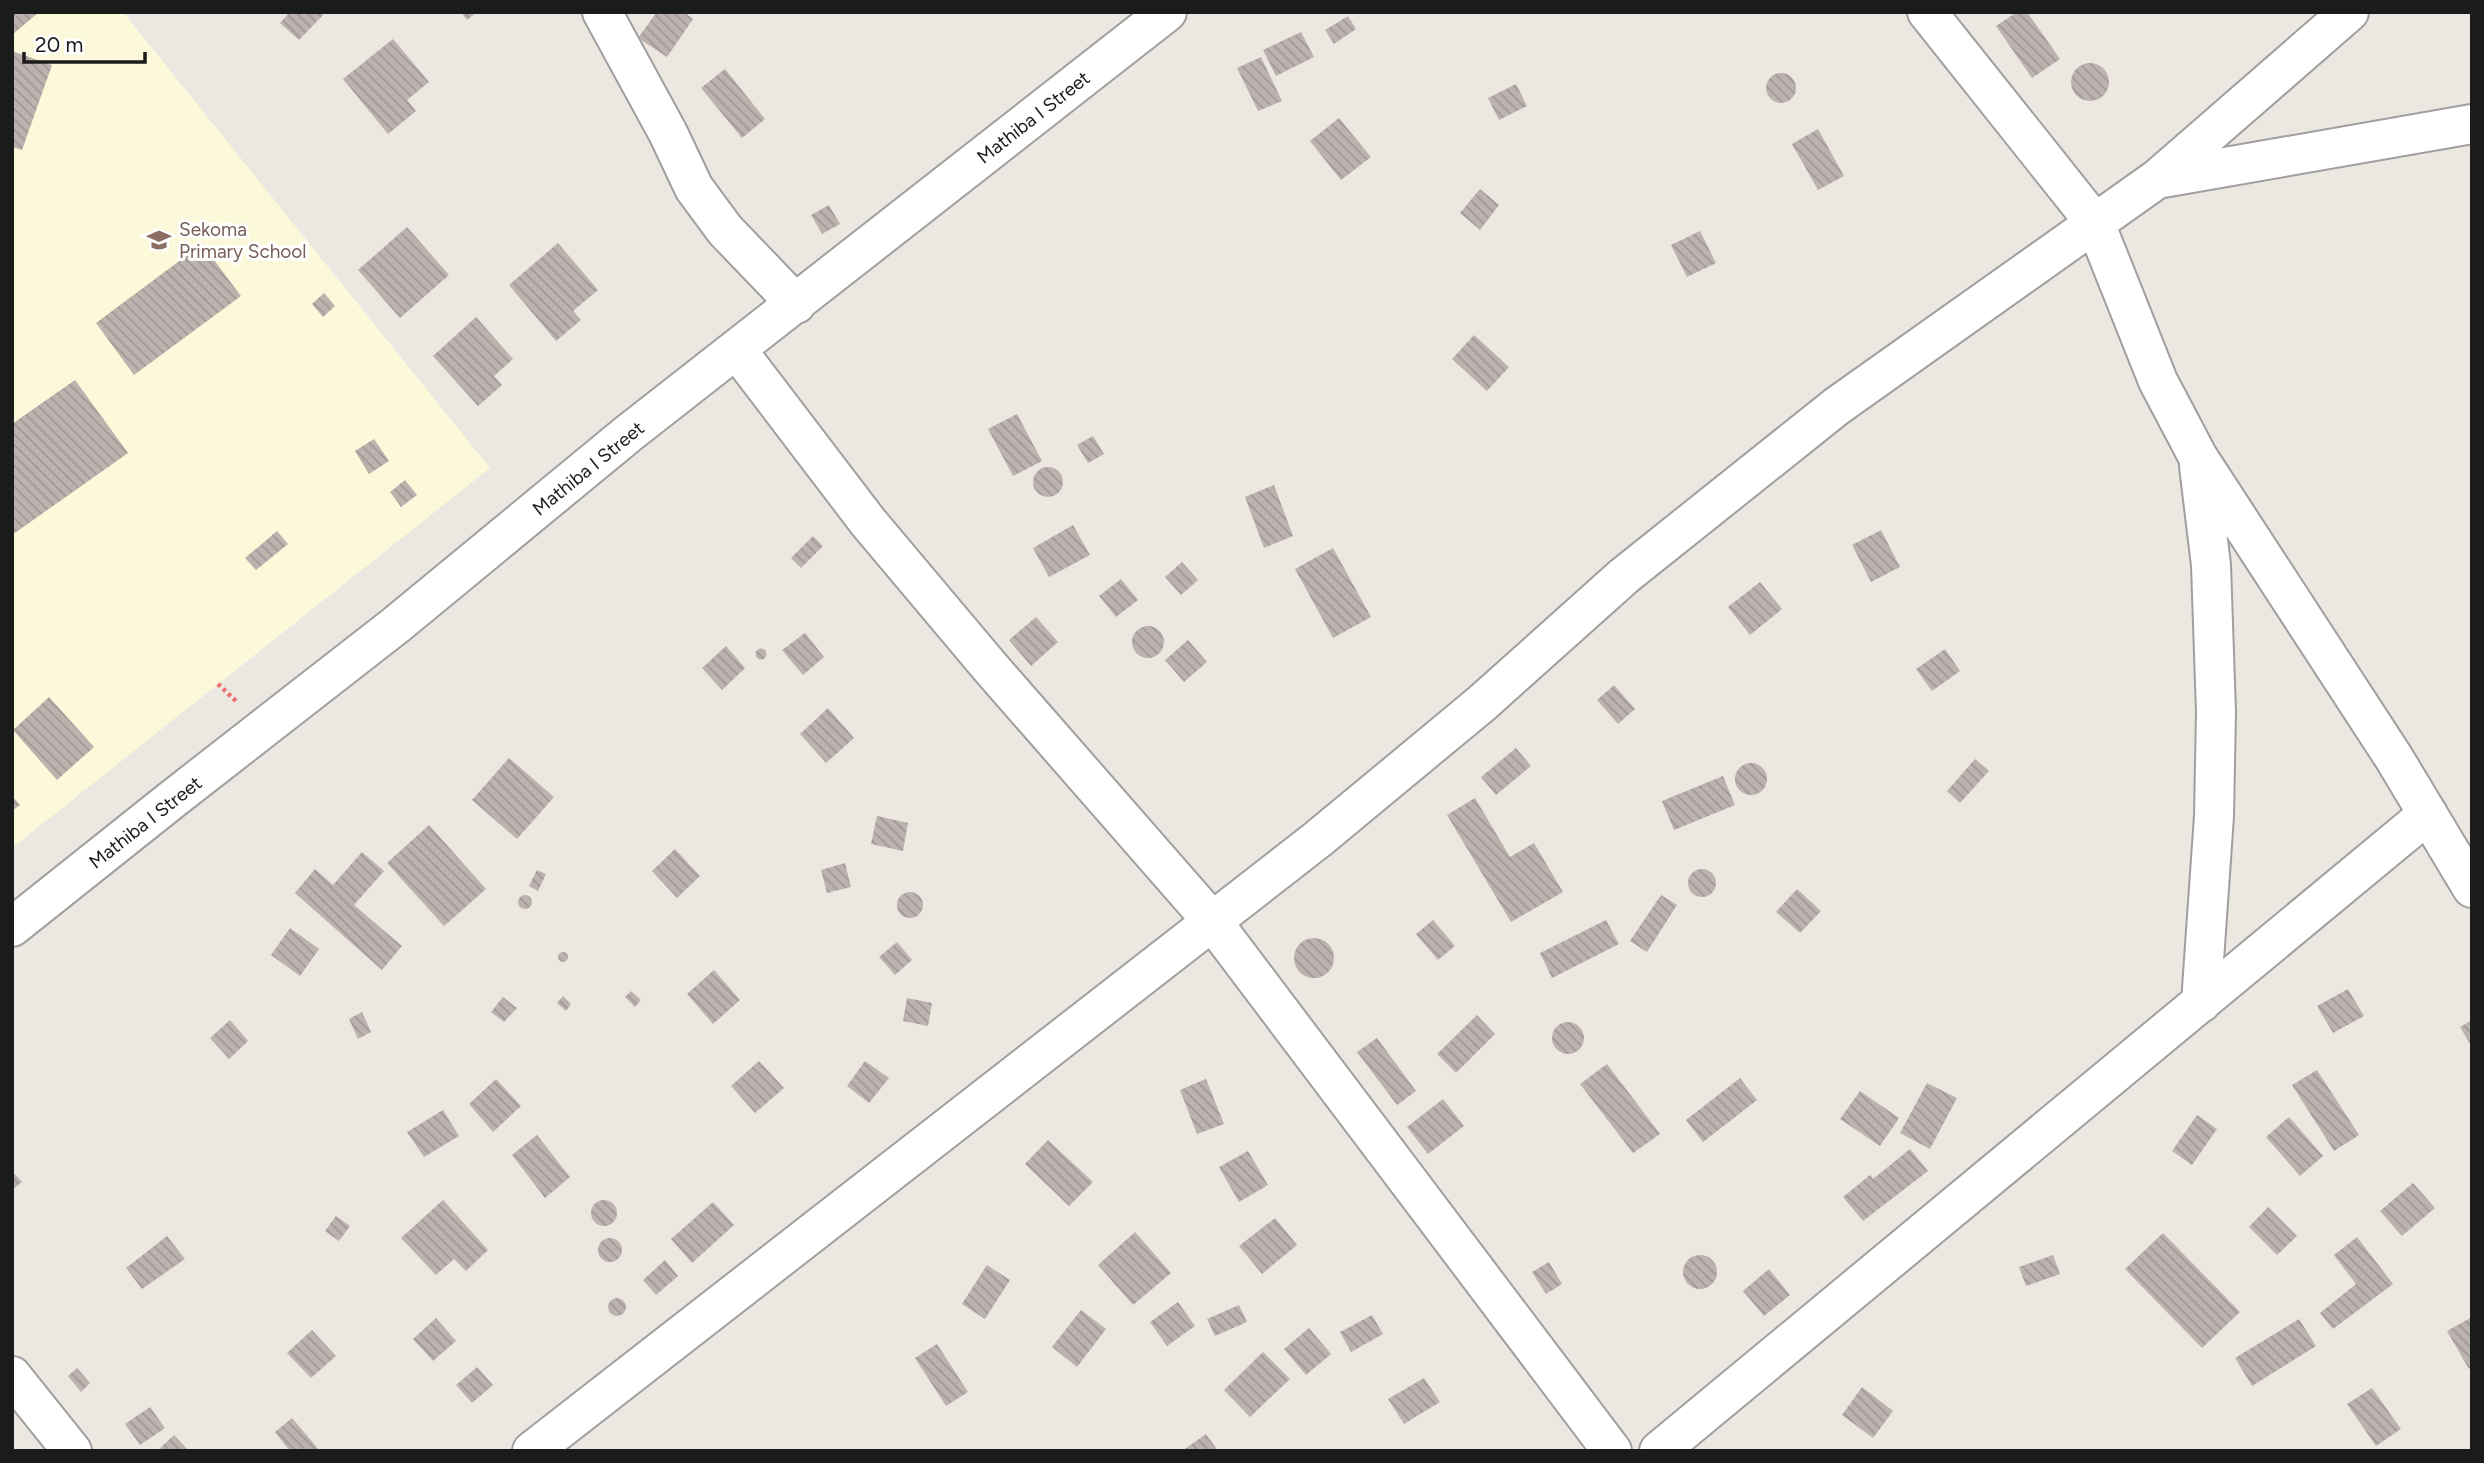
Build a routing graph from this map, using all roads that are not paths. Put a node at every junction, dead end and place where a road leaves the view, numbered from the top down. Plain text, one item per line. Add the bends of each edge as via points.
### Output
1 (602, 12) edge
2 (1927, 12) edge
3 (2349, 12) edge
4 (1150, 17) edge
5 (2472, 124) edge
6 (2157, 179) junction
7 (2095, 223) junction
8 (796, 304) junction
9 (737, 350) junction
10 (2198, 457) junction
11 (2428, 814) junction
12 (2472, 888) edge
13 (1212, 921) junction
14 (12, 927) edge
15 (2201, 1003) junction
16 (12, 1376) edge
17 (72, 1451) edge
18 (532, 1451) edge
19 (1612, 1451) edge
20 (1659, 1451) edge

1 - 8 street via 695,188 725,230
2 - 7 street
3 - 6 street
4 - 8 street, Mathiba I Street
5 - 6 street
6 - 7 street
7 - 10 street via 2158,381
7 - 13 street via 1837,406 1624,576 1481,705
8 - 9 street, Mathiba I Street
9 - 13 street via 868,522
9 - 14 street, Mathiba I Street
10 - 11 street
10 - 15 street via 2211,565 2216,712
11 - 12 street
11 - 15 street
13 - 18 street
13 - 19 street
15 - 20 street
16 - 17 street

